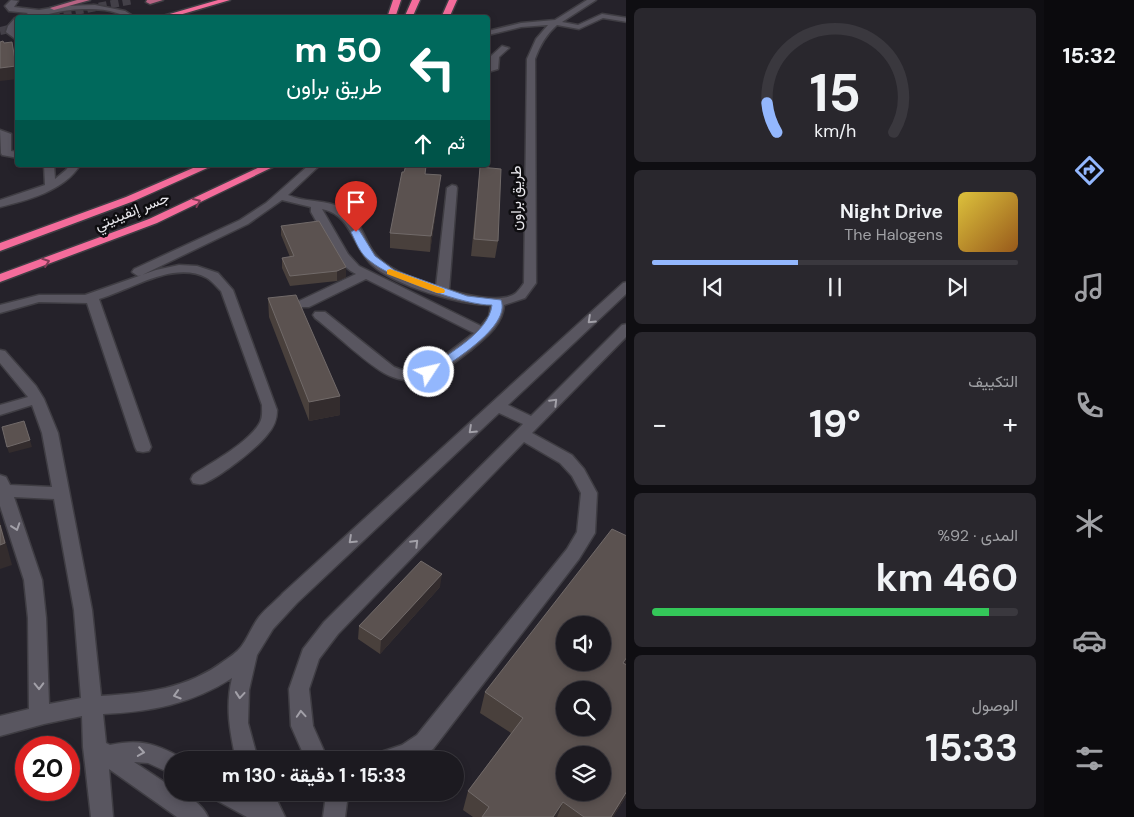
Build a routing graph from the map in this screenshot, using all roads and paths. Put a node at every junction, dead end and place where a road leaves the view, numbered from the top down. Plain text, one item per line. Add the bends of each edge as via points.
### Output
1 (16, 0) edge
2 (86, 0) edge
3 (159, 0) edge
4 (226, 0) edge
5 (397, 0) edge
6 (416, 0) edge
7 (453, 0) edge
8 (592, 0) edge
9 (150, 2) dead end
10 (1, 6) edge
11 (54, 8) junction
12 (38, 12) junction
13 (30, 15) edge
14 (128, 15) edge
15 (169, 15) edge
16 (392, 15) edge
17 (409, 15) edge
18 (446, 15) edge
19 (626, 20) edge
20 (555, 22) junction
21 (3, 23) dead end
22 (490, 33) edge
23 (13, 34) edge
24 (0, 37) edge
25 (505, 48) dead end
26 (490, 70) edge
27 (0, 133) edge
28 (15, 154) edge
29 (49, 167) edge
30 (74, 167) edge
31 (204, 167) edge
32 (268, 167) edge
33 (313, 167) edge
34 (50, 186) junction
35 (452, 188) dead end
36 (281, 196) junction
37 (0, 204) edge
38 (316, 206) junction
39 (0, 247) edge
40 (365, 275) junction
41 (0, 278) edge
42 (626, 286) edge
43 (442, 292) junction
44 (92, 297) junction
45 (74, 300) junction
46 (498, 302) junction
47 (304, 304) dead end
48 (0, 308) edge
49 (320, 315) dead end
50 (626, 328) edge
51 (484, 332) junction
52 (0, 354) edge
53 (37, 399) junction
54 (498, 406) junction
55 (0, 410) edge
56 (527, 429) junction
57 (143, 447) dead end
58 (199, 480) dead end
59 (2, 486) edge
60 (60, 493) junction
61 (248, 652) junction
62 (91, 706) junction
63 (39, 714) junction
64 (0, 726) edge
65 (244, 751) edge
66 (312, 751) edge
67 (411, 751) edge
68 (101, 752) junction
69 (164, 760) edge
70 (240, 801) edge
71 (265, 801) edge
72 (102, 817) edge
73 (197, 817) edge
74 (268, 817) edge
75 (274, 817) edge

1 - 10 street
1 - 12 street via 9,6 14,10
2 - 11 main road
3 - 9 main road
4 - 15 highway
5 - 16 highway
6 - 17 highway
7 - 18 highway
8 - 20 street, طريق براون
11 - 12 street
11 - 14 street via 106,7
12 - 13 street
19 - 20 street via 598,17 576,27
20 - 22 street
20 - 46 street, طريق براون via 538,40 531,59 529,288 517,298
21 - 23 street
23 - 24 street
25 - 26 street via 495,56 494,69
27 - 28 street via 6,134 6,153
29 - 34 street
30 - 34 street via 69,175
31 - 39 highway, جسر إنفينيتي via 105,209
41 -> 32 highway, جسر إنفينيتي via 153,221
33 - 36 street
34 - 37 street
35 - 43 street
36 - 38 street, طريق براون
36 - 45 street via 229,231
38 - 40 street via 348,263
38 - 43 street, طريق براون via 333,208 345,215 365,250 390,272
40 - 47 street
40 - 51 street
42 -> 54 street
43 - 46 street, طريق براون via 475,301
44 - 45 street
44 - 57 street
44 - 58 street via 153,275 197,269 221,280 227,290 270,417 258,436
45 - 48 street via 33,299
46 - 51 street via 496,316
49 - 51 street via 389,370 409,376 429,372
56 -> 50 street
52 - 53 street
53 - 55 street
53 - 60 street via 50,433
54 - 56 street
54 -> 61 street via 290,598 266,623
66 -> 56 street via 302,726 300,698 310,655 331,628
56 - 67 street via 566,459 589,492 586,533 574,554 425,742
59 - 60 street
59 -> 63 street via 33,580
60 - 62 street via 83,610
61 -> 62 street via 233,667 194,690 149,702
61 -> 65 street via 239,690 238,723
62 - 63 street
62 - 68 street
63 - 64 street
68 -> 69 street via 133,750
68 - 72 street
68 - 73 street
70 - 74 street
71 - 75 street

